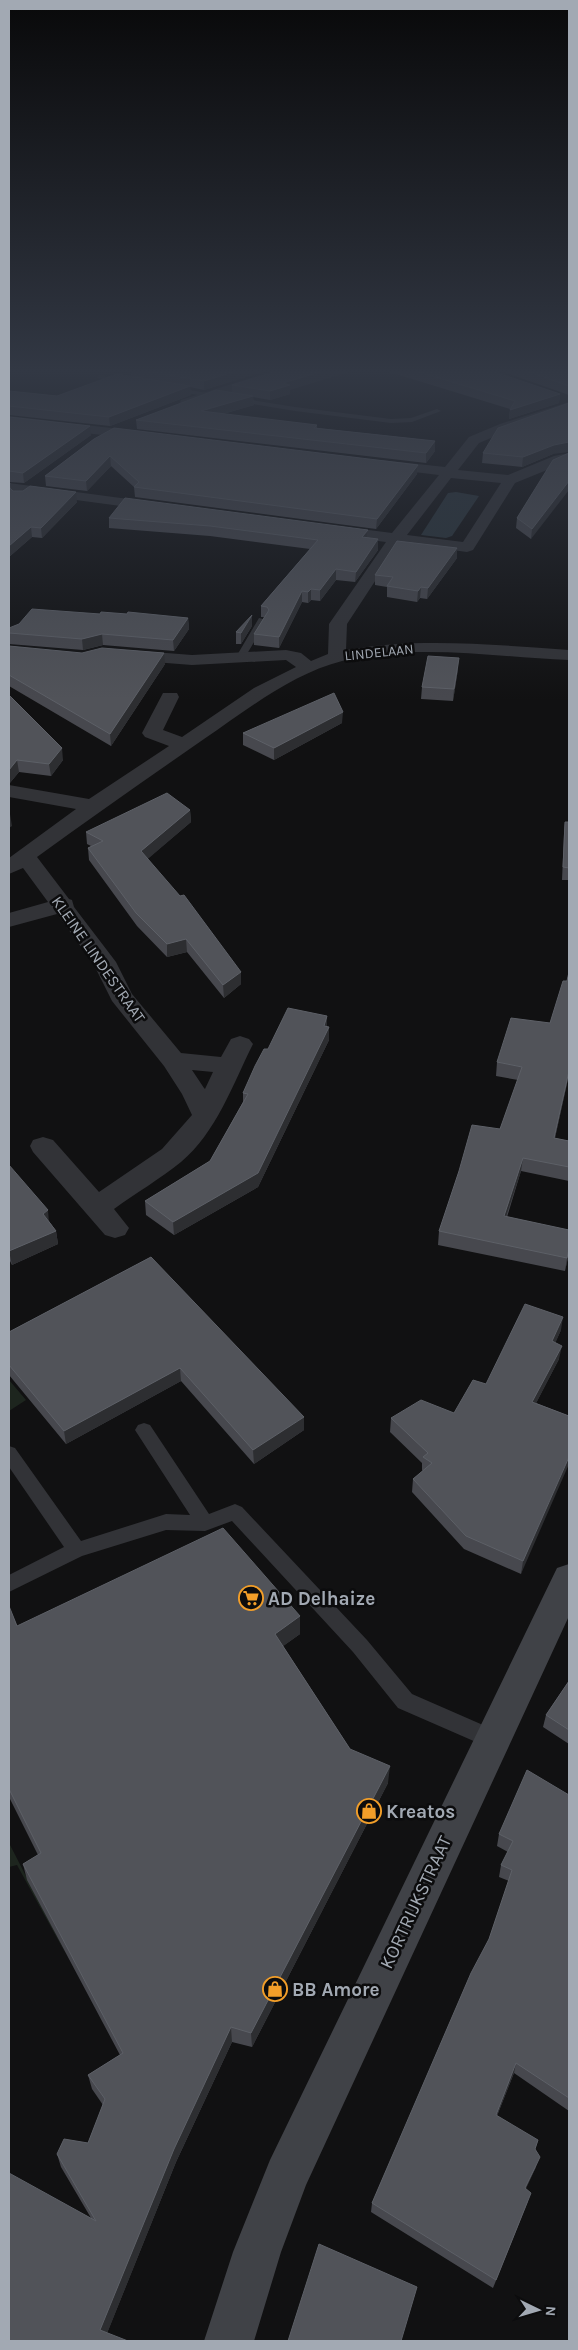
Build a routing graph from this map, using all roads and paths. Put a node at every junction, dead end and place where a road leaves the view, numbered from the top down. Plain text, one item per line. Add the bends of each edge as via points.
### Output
1 (510, 480) edge
2 (40, 481) edge
3 (441, 481) edge
4 (28, 490) junction
5 (12, 493) edge
6 (177, 510) edge
7 (320, 528) edge
8 (396, 538) junction
9 (262, 620) edge
10 (111, 653) edge
11 (569, 655) edge
12 (241, 657) junction
13 (337, 657) junction
14 (310, 668) junction
15 (170, 697) dead end
16 (183, 744) junction
17 (9, 791) edge
18 (93, 806) junction
19 (17, 862) edge
20 (9, 886) edge
21 (64, 905) junction
22 (9, 920) edge
23 (240, 1044) dead end
24 (174, 1061) junction
25 (228, 1068) junction
26 (205, 1115) junction
27 (43, 1146) dead end
28 (96, 1207) junction
29 (114, 1228) dead end
30 (144, 1430) dead end
31 (9, 1452) edge
32 (205, 1523) junction
33 (78, 1550) junction
34 (569, 1579) edge
35 (9, 1584) edge
36 (492, 1738) junction
37 (229, 2341) edge

1 - 8 street via 467,547
2 - 4 street
3 - 8 street
4 - 5 street
4 - 6 street
7 - 8 street
8 - 13 street via 338,624
9 - 12 lane
10 - 12 street via 188,667
11 - 13 street, LINDELAAN via 444,647 376,650
12 - 14 street via 286,655 296,657
13 - 14 street, LINDELAAN
14 - 16 street, LINDELAAN via 261,692
15 - 16 street via 149,737
16 - 18 street, LINDELAAN
17 - 18 street
18 - 19 street, LINDELAAN
19 - 20 street, LINDELAAN via 20,871
19 - 21 street, KLEINE LINDESTRAAT
21 - 22 street
21 - 24 street, KLEINE LINDESTRAAT via 104,962 121,996
23 - 25 street
24 - 25 street via 212,1063
24 - 26 street, KLEINE LINDESTRAAT
25 - 26 street
26 - 28 street via 172,1155
27 - 28 street
28 - 29 street
30 - 32 lane
31 - 33 lane
32 - 33 lane via 166,1522
32 - 36 lane via 235,1512 360,1646 405,1701
33 - 35 lane
34 - 36 main road, KORTRIJKSTRAAT
36 - 37 main road, KORTRIJKSTRAAT via 286,2176 257,2252

